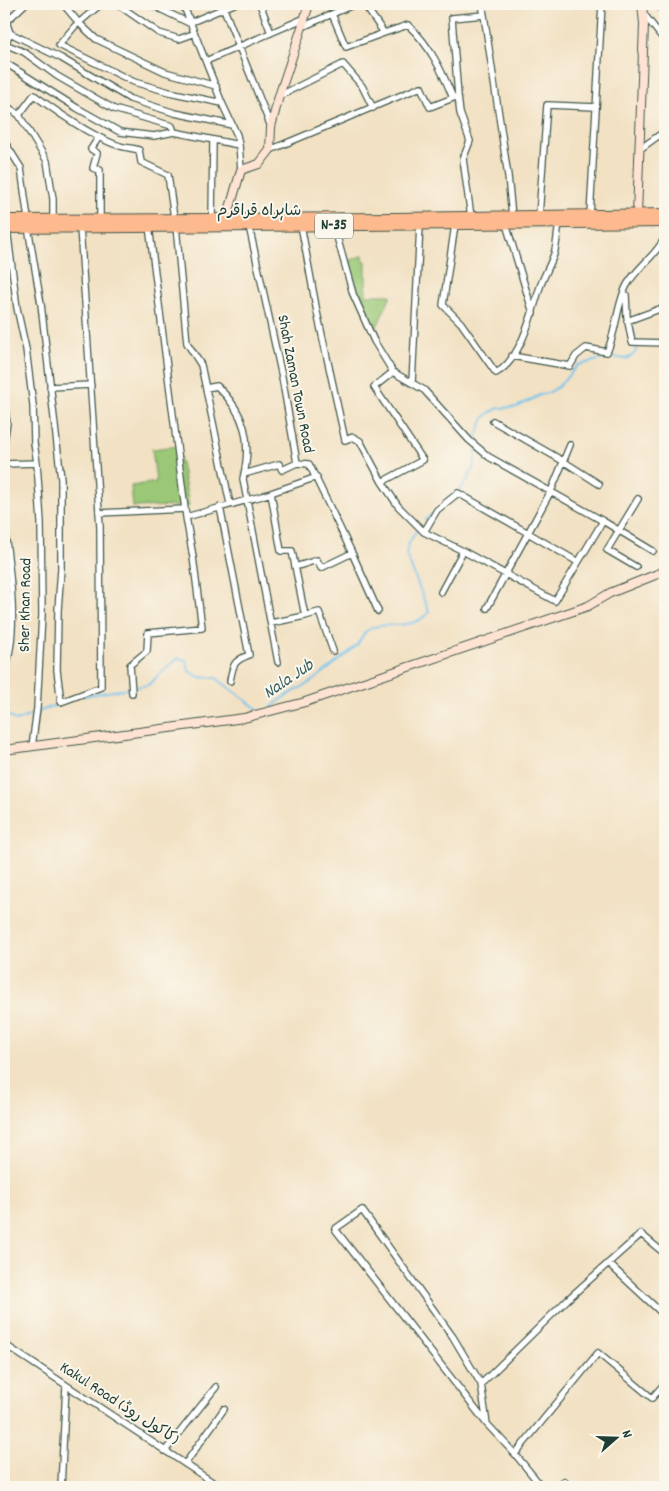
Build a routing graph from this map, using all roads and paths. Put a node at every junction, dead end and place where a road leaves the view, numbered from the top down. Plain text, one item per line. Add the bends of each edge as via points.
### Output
1 (4, 4) edge
2 (26, 4) edge
3 (62, 4) edge
4 (101, 4) edge
5 (117, 4) edge
6 (150, 4) edge
7 (182, 4) edge
8 (234, 4) edge
9 (260, 4) edge
10 (308, 4) edge
11 (355, 4) edge
12 (364, 4) edge
13 (482, 4) edge
14 (602, 4) edge
15 (642, 4) edge
16 (657, 4) edge
17 (223, 6) edge
18 (643, 13) junction
19 (665, 13) edge
20 (332, 14) junction
21 (484, 15) junction
22 (305, 18) junction
23 (4, 22) edge
24 (79, 23) junction
25 (189, 23) junction
26 (302, 27) junction
27 (10, 33) junction
28 (271, 33) junction
29 (384, 33) junction
30 (194, 34) junction
31 (665, 41) edge
32 (5, 44) edge
33 (239, 47) junction
34 (4, 62) edge
35 (206, 62) junction
36 (216, 86) junction
37 (279, 96) junction
38 (456, 97) junction
39 (4, 104) edge
40 (222, 104) junction
41 (596, 107) junction
42 (373, 108) junction
43 (19, 115) junction
44 (232, 125) junction
45 (271, 127) junction
46 (665, 131) edge
47 (174, 132) junction
48 (99, 137) junction
49 (213, 140) junction
50 (4, 141) edge
51 (239, 145) junction
52 (640, 149) junction
53 (270, 150) junction
54 (241, 170) junction
55 (665, 214) edge
56 (590, 215) junction
57 (637, 215) junction
58 (539, 216) junction
59 (471, 217) junction
60 (100, 218) junction
61 (212, 218) junction
62 (227, 218) junction
63 (53, 219) junction
64 (509, 220) junction
65 (163, 222) junction
66 (175, 222) junction
67 (665, 222) edge
68 (28, 223) junction
69 (559, 224) junction
70 (5, 225) edge
71 (420, 225) junction
72 (455, 225) junction
73 (149, 226) junction
74 (249, 226) junction
75 (301, 226) junction
76 (334, 226) junction
77 (80, 227) junction
78 (665, 237) edge
79 (625, 288) junction
80 (665, 307) edge
81 (533, 313) junction
82 (628, 321) junction
83 (665, 343) edge
84 (512, 356) junction
85 (393, 372) junction
86 (412, 383) junction
87 (91, 385) junction
88 (50, 387) junction
89 (206, 388) junction
90 (4, 404) edge
91 (492, 421) dead end
92 (4, 441) edge
93 (570, 445) dead end
94 (563, 461) junction
95 (37, 463) junction
96 (4, 464) edge
97 (296, 464) junction
98 (244, 474) junction
99 (316, 477) junction
100 (382, 482) junction
101 (599, 484) dead end
102 (550, 491) junction
103 (271, 493) junction
104 (638, 499) dead end
105 (248, 500) junction
106 (230, 504) junction
107 (220, 507) junction
108 (185, 509) junction
109 (99, 513) junction
110 (186, 516) junction
111 (603, 521) junction
112 (4, 524) edge
113 (619, 530) junction
114 (424, 532) junction
115 (528, 533) junction
116 (463, 551) junction
117 (653, 551) dead end
118 (352, 553) junction
119 (578, 562) junction
120 (295, 567) junction
121 (636, 567) dead end
122 (665, 571) edge
123 (506, 574) junction
124 (441, 592) dead end
125 (487, 608) dead end
126 (378, 611) dead end
127 (305, 616) junction
128 (271, 623) junction
129 (333, 651) dead end
130 (278, 662) dead end
131 (4, 672) edge
132 (230, 681) dead end
133 (132, 692) dead end
134 (32, 747) junction
135 (4, 750) edge
136 (665, 1254) edge
137 (608, 1263) junction
138 (665, 1316) edge
139 (4, 1344) edge
140 (665, 1383) edge
141 (481, 1384) junction
142 (66, 1386) junction
143 (216, 1387) dead end
144 (224, 1409) dead end
145 (487, 1424) junction
146 (165, 1451) junction
147 (515, 1454) junction
148 (185, 1464) junction
149 (61, 1487) edge
150 (220, 1487) edge
151 (542, 1487) edge
152 (557, 1487) edge
153 (569, 1487) edge

1 - 2 street via 9,19
3 - 24 street
4 - 24 street
5 - 30 street via 159,33 179,39
6 - 25 street
7 - 25 street
8 - 17 street
9 - 28 street
10 - 22 street
11 - 20 street
12 - 29 street
13 - 21 street
14 - 41 street
15 - 18 street
16 - 19 street
17 - 25 street
17 - 33 street
18 - 31 street
18 - 52 street
20 - 26 street
20 - 29 street via 346,47
21 - 38 street via 452,18
21 - 64 street via 508,176
22 - 26 street
22 - 28 street
23 - 27 street
24 - 36 street via 96,39 165,72
24 - 40 street via 59,45 134,82
25 - 30 street
26 - 37 street
27 - 32 street
27 - 44 street via 61,58 130,99
28 - 33 street
29 - 38 street via 408,25 418,34
30 - 35 street
32 - 47 street via 24,52 57,76 114,109 172,126
33 - 35 street
33 - 45 street
34 - 47 street via 120,132 154,136
35 - 36 street
36 - 40 street
37 - 42 street via 343,64 362,86
37 - 45 street
38 - 42 street via 430,107 421,87
38 - 59 street via 470,142 463,159
39 - 43 street
40 - 44 street
41 - 56 street
41 - 58 street via 546,105
42 - 53 street
43 - 48 street via 34,95
43 - 63 street via 47,161
44 - 51 street
45 - 53 street
46 - 52 street
47 - 49 street
48 - 60 street via 91,149 97,153 93,168 100,170
48 - 66 street via 139,150 142,162 168,175
49 - 51 street
49 - 61 street
50 - 68 street via 21,168
51 - 54 street
52 - 57 street
53 - 54 street via 259,164
54 - 62 street
55 - 57 highway, شاہراہ قراقرم / N-35
56 - 57 highway, شاہراہ قراقرم / N-35
56 - 58 highway, شاہراہ قراقرم / N-35
58 - 64 highway, شاہراہ قراقرم / N-35
59 - 62 highway, شاہراہ قراقرم / N-35
59 - 64 highway, شاہراہ قراقرم / N-35
60 - 63 highway, شاہراہ قراقرم / N-35
60 - 65 highway, شاہراہ قراقرم / N-35
61 - 62 highway, شاہراہ قراقرم / N-35
61 - 66 highway, شاہراہ قراقرم / N-35
63 - 68 highway, شاہراہ قراقرم / N-35
64 - 69 highway, شاہراہ قراقرم / N-35
64 - 72 highway, شاہراہ قراقرم / N-35
64 - 81 street
65 - 66 highway, شاہراہ قراقرم / N-35
65 - 73 highway, شاہراہ قراقرم / N-35
66 - 74 highway, شاہراہ قراقرم / N-35
66 - 89 street via 187,343 201,365
67 - 69 highway, شاہراہ قراقرم / N-35
68 - 70 highway, شاہراہ قراقرم / N-35
68 - 77 highway, شاہراہ قراقرم / N-35
68 - 88 street
69 - 81 street via 554,253
70 - 95 street, Sher Khan Road via 26,349
71 - 72 highway, شاہراہ قراقرم / N-35
71 - 76 highway, شاہراہ قراقرم / N-35
71 - 86 street
72 - 84 street via 443,305 461,323 496,373 504,369
73 - 77 highway, شاہراہ قراقرم / N-35
73 - 108 street
74 - 75 highway, شاہراہ قراقرم / N-35
74 - 97 street, Shah Zaman Town Road via 282,377
75 - 76 highway, شاہراہ قراقرم / N-35
75 - 100 street via 345,440 353,437 360,441
76 - 85 street via 353,294 374,341
77 - 87 street
78 - 79 street
79 - 82 street
79 - 84 street via 607,352 586,348 570,366
80 - 82 street
81 - 84 street
82 - 83 street via 632,342
85 - 86 street
85 - 100 street via 374,387 423,460
86 - 102 street via 424,390 489,457
87 - 88 street
87 - 109 street
88 - 109 street via 61,479 58,670 61,702 101,687
89 - 98 street via 217,386 240,413 246,438
89 - 106 street
90 - 92 street via 7,423
91 - 94 street
93 - 94 street
94 - 101 street
94 - 102 street
95 - 96 street
95 - 134 street, Sher Khan Road via 42,615
97 - 98 street via 282,470 279,464
97 - 99 street, Shah Zaman Town Road via 309,464
98 - 105 street
99 - 103 street
99 - 118 street, Shah Zaman Town Road
100 - 114 street via 406,516
102 - 111 street
102 - 115 street
103 - 105 street
103 - 120 street via 282,551 292,551
104 - 113 street
105 - 106 street
105 - 128 street
106 - 107 street
107 - 110 street
107 - 132 street via 249,655 233,665
108 - 109 street
108 - 110 street
110 - 133 street via 202,628 148,633 147,651 130,665
111 - 113 street
111 - 119 street
112 - 131 street, Sher Khan Road via 13,603 10,652
113 - 117 street
113 - 121 street via 607,550
114 - 115 street via 437,510 458,493
114 - 116 street
115 - 119 street
115 - 123 street
116 - 123 street
116 - 124 street
118 - 120 street via 321,568 317,560
118 - 126 street, Shah Zaman Town Road
119 - 123 street via 555,601
120 - 127 street
122 - 134 street via 610,593 588,606 276,711
123 - 125 street
127 - 128 street
127 - 129 street via 319,612
128 - 130 street
134 - 135 street
136 - 137 street via 641,1234
137 - 138 street
137 - 141 street
139 - 142 street, Kakul Road (کاکول روڈ)
140 - 147 street via 652,1398 598,1353
141 - 145 street
141 - 145 street via 453,1337 362,1210 335,1229
142 - 146 street, Kakul Road (کاکول روڈ)
142 - 149 street
143 - 146 street
144 - 148 street
145 - 147 street
146 - 148 street, Kakul Road (کاکول روڈ)
147 - 151 street
148 - 150 street, Kakul Road (کاکول روڈ)
152 - 153 street via 564,1481

